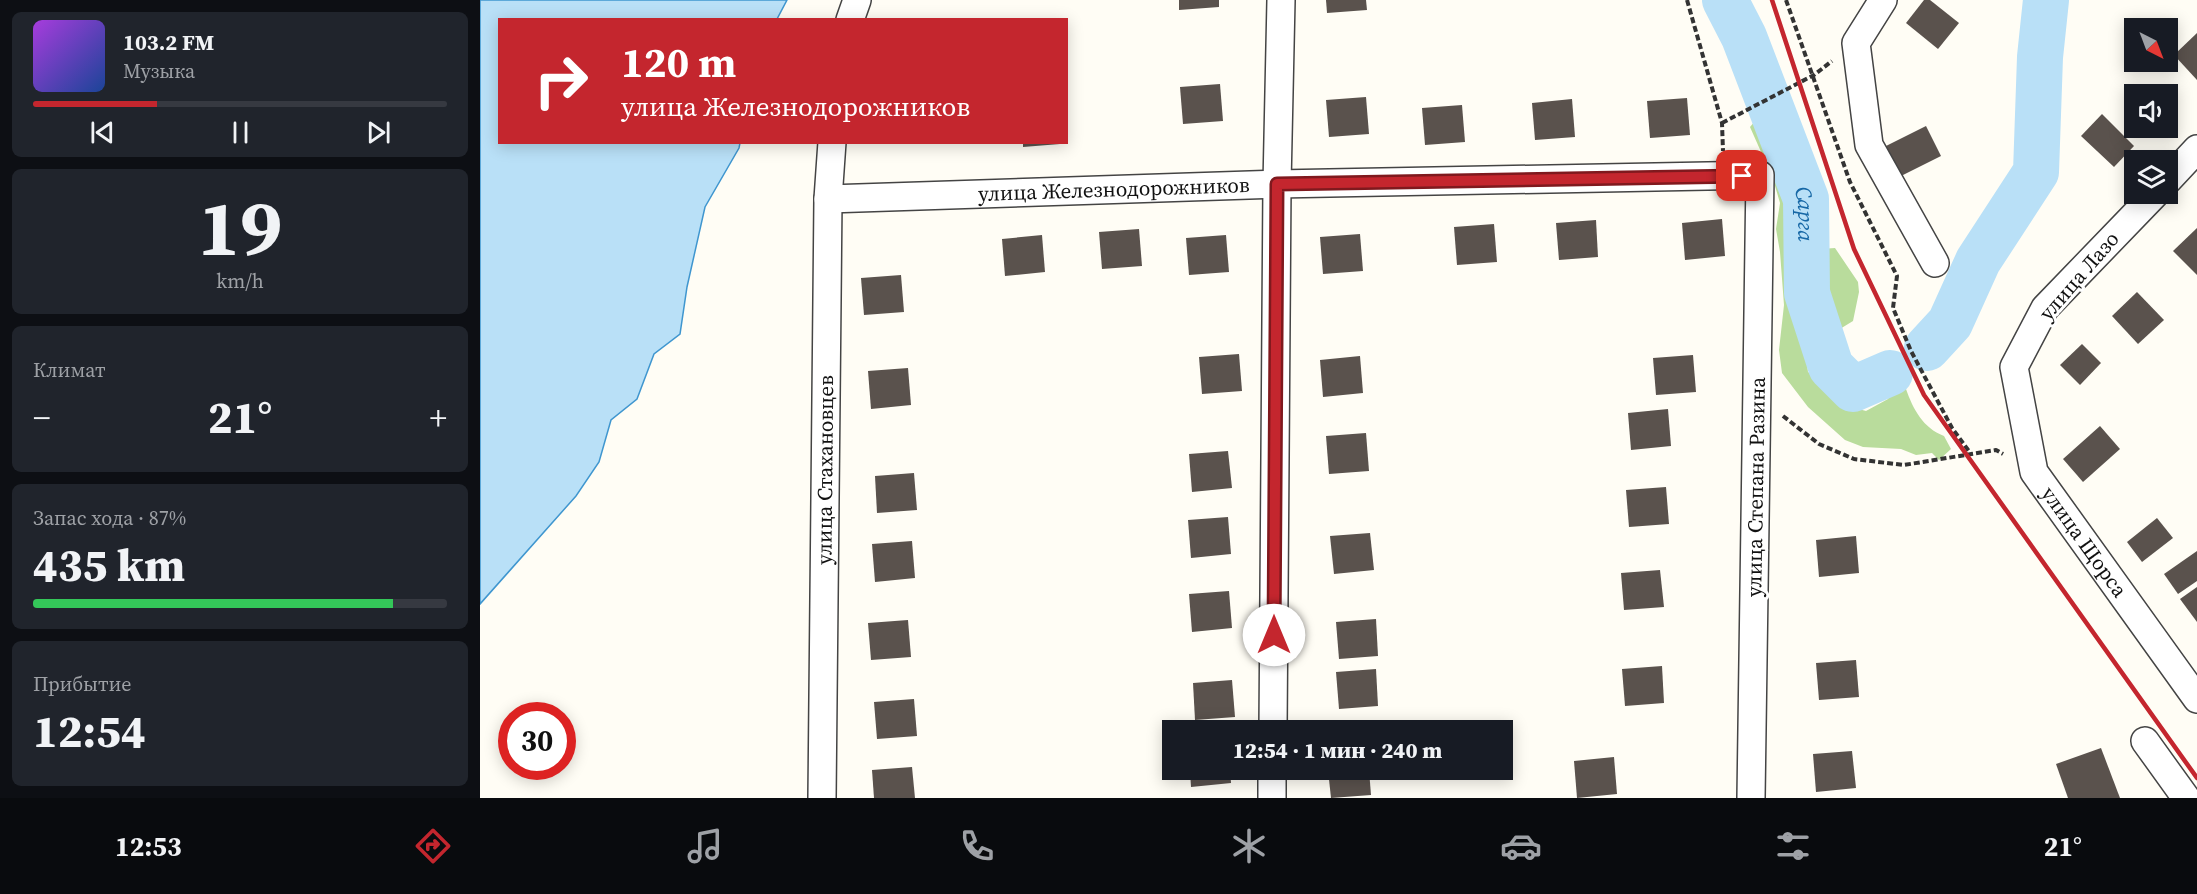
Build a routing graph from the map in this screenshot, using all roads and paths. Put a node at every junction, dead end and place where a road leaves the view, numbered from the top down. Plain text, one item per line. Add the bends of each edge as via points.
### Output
1 (857, 0) edge
2 (1281, 0) edge
3 (1687, 0) edge
4 (1786, 0) edge
5 (1883, 0) edge
6 (851, 18) edge
7 (1856, 42) junction
8 (1814, 75) junction
9 (1722, 123) junction
10 (832, 144) edge
11 (2197, 149) edge
12 (2178, 169) edge
13 (1760, 175) joint
14 (1724, 176) junction
15 (1277, 184) junction
16 (828, 199) junction
17 (2145, 204) edge
18 (1935, 263) dead end
19 (2014, 367) joint
20 (1757, 395) junction
21 (1971, 454) junction
22 (2034, 472) junction
23 (2197, 699) edge
24 (1273, 720) edge
25 (2145, 741) dead end
26 (1272, 780) edge
27 (822, 798) edge
28 (1272, 798) edge
29 (1751, 798) edge
30 (2186, 798) edge

1 - 6 street
2 - 15 street
3 - 9 path
4 - 8 path
5 - 7 street
7 - 8 path
7 - 18 street via 1869,144
8 - 9 path
8 - 21 path via 1850,182 1897,276 1893,308 1952,428
9 - 14 path
10 - 16 street, улица Стахановцев
11 - 12 street
13 - 14 street, улица Железнодорожников
13 - 20 street, улица Степана Разина
14 - 15 street, улица Железнодорожников
15 - 16 street, улица Железнодорожников
15 - 24 street
16 - 27 street, улица Стахановцев
17 - 19 street, улица Лазо via 2045,308
19 - 22 street, улица Щорса
20 - 21 path via 1819,444 1854,459 1904,465
20 - 29 street, улица Степана Разина
21 - 22 path via 1996,450
22 - 23 street, улица Щорса
25 - 30 street
26 - 28 street

